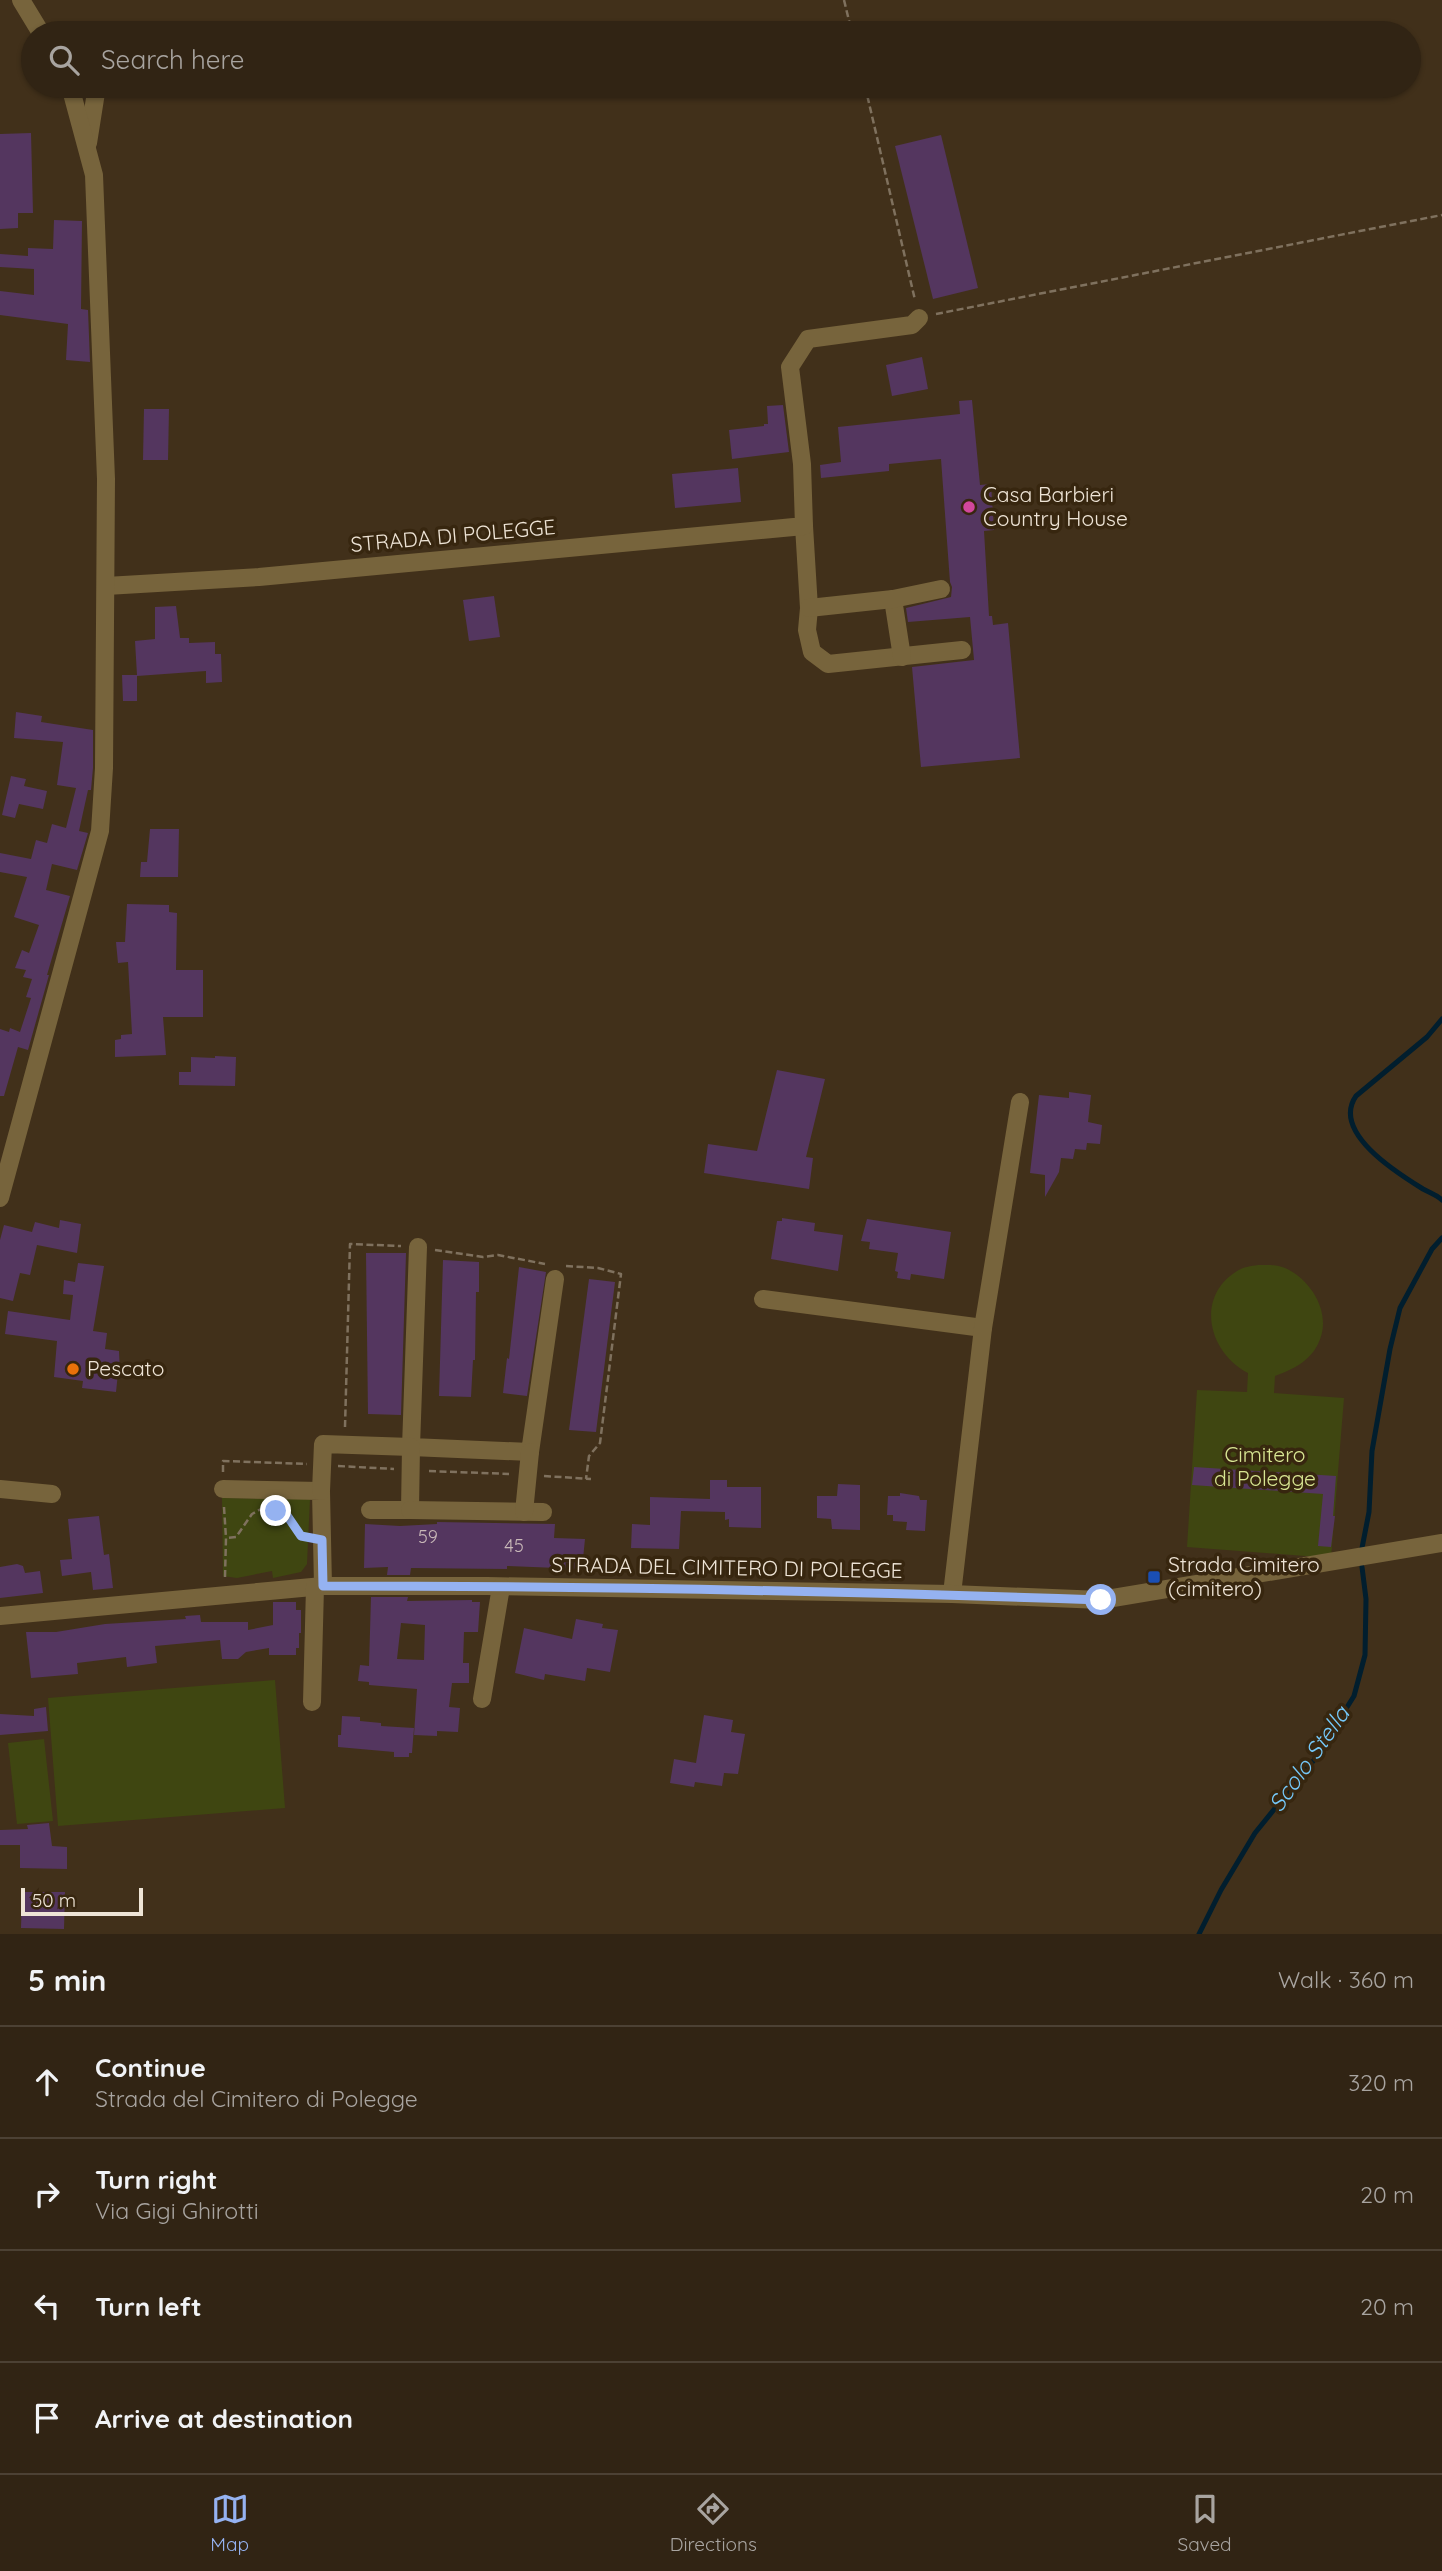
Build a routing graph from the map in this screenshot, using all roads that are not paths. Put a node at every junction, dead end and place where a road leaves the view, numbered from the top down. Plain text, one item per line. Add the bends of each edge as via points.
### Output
1 (21, 0) edge
2 (34, 21) edge
3 (73, 98) edge
4 (95, 98) edge
5 (87, 149) junction
6 (919, 318) road end
7 (804, 526) junction
8 (106, 586) junction
9 (941, 589) dead end
10 (893, 599) junction
11 (809, 608) junction
12 (962, 650) dead end
13 (902, 657) junction
14 (1020, 1102) dead end
15 (0, 1198) edge
16 (418, 1247) road end
17 (555, 1272) road end
18 (763, 1299) dead end
19 (983, 1328) junction
20 (411, 1447) junction
21 (530, 1452) junction
22 (0, 1489) edge
23 (223, 1489) road end
24 (321, 1491) junction
25 (52, 1494) dead end
26 (370, 1510) dead end
27 (410, 1510) junction
28 (524, 1512) junction
29 (543, 1512) dead end
30 (1442, 1543) edge
31 (319, 1586) junction
32 (501, 1587) junction
33 (952, 1594) junction
34 (0, 1616) edge
35 (482, 1699) dead end
36 (312, 1702) dead end

1 - 2 street
3 - 5 street
4 - 5 street
5 - 8 street via 94,176
6 - 7 street via 912,325 808,339 790,367
7 - 8 street, STRADA DI POLEGGE via 259,577
7 - 11 street
8 - 15 street via 100,831
9 - 10 street
10 - 11 street
10 - 13 street
11 - 13 street via 807,630 813,652 828,664
12 - 13 street
14 - 19 street
16 - 20 street
17 - 21 street
18 - 19 street
19 - 33 street
20 - 21 street
20 - 24 street via 323,1444
20 - 27 street
21 - 28 street
22 - 25 street
23 - 24 street
24 - 31 street
26 - 27 street
27 - 28 street
28 - 29 street
30 - 33 street, STRADA DEL CIMITERO DI POLEGGE via 1101,1600
31 - 32 street, STRADA DEL CIMITERO DI POLEGGE
31 - 34 street, STRADA DEL CIMITERO DI POLEGGE
31 - 36 street
32 - 33 street, STRADA DEL CIMITERO DI POLEGGE
32 - 35 street

